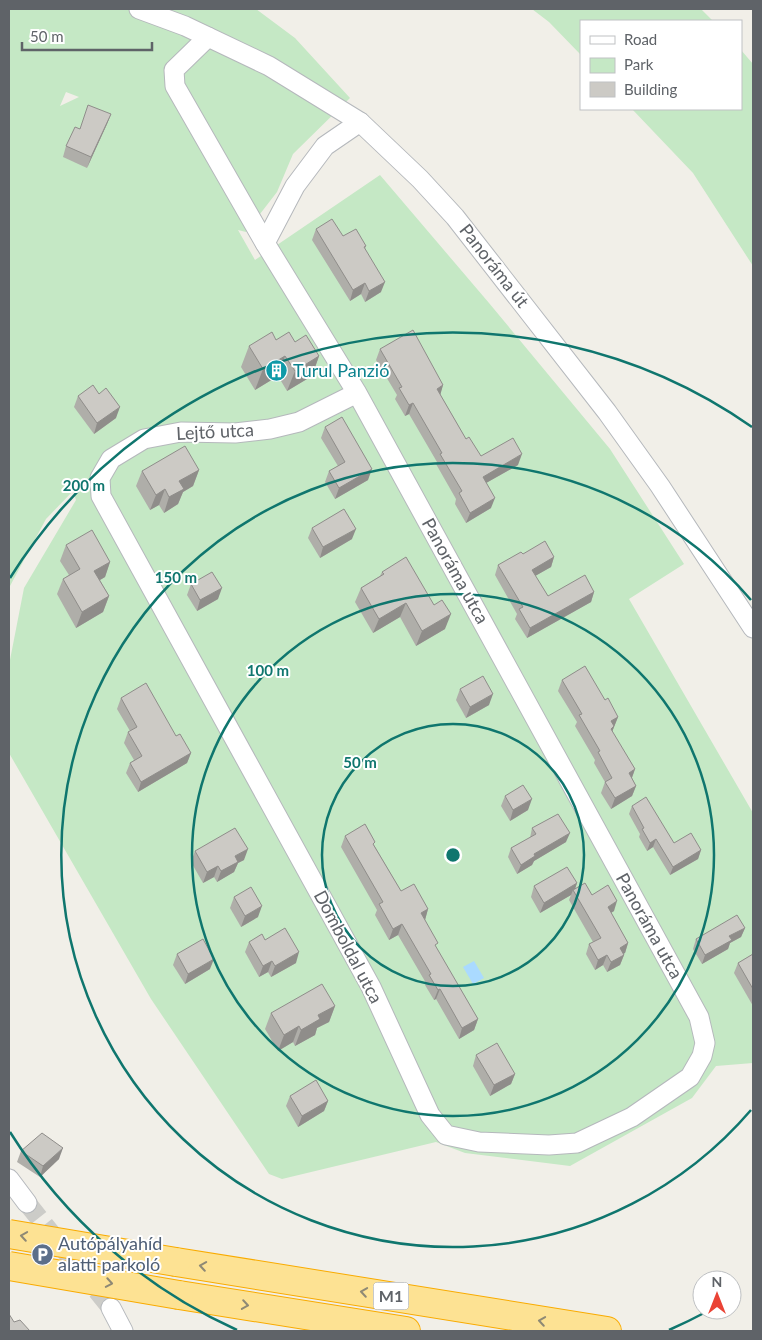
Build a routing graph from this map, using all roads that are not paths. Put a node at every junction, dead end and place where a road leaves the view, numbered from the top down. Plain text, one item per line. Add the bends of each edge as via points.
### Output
1 (139, 9) edge
2 (208, 37) junction
3 (360, 122) junction
4 (265, 243) junction
5 (357, 393) junction
6 (101, 496) joint
7 (753, 628) edge
8 (705, 1043) joint
9 (9, 1179) edge
10 (27, 1203) tunnel mouth
11 (9, 1234) edge
12 (9, 1266) edge
13 (111, 1308) tunnel mouth
14 (123, 1331) edge
15 (406, 1331) edge
16 (607, 1331) edge

1 - 2 street, Panoráma út
2 - 3 street, Panoráma út via 269,66
2 - 4 street, Panoráma utca via 174,70 175,86
3 - 4 street via 325,146 295,186
3 - 7 street, Panoráma út via 420,179 461,224 660,486
4 - 5 street, Panoráma utca
5 - 6 street, Lejtő utca via 300,422 270,430 181,432 144,439 111,458 100,478
5 - 8 street, Panoráma utca via 699,1017
6 - 8 street, Domboldal utca via 371,987 430,1115 446,1135 479,1142 577,1144 632,1117 690,1077 702,1056
9 - 10 street
16 -> 11 highway, M1, bridge
12 -> 15 highway, M1, bridge
13 - 14 street

